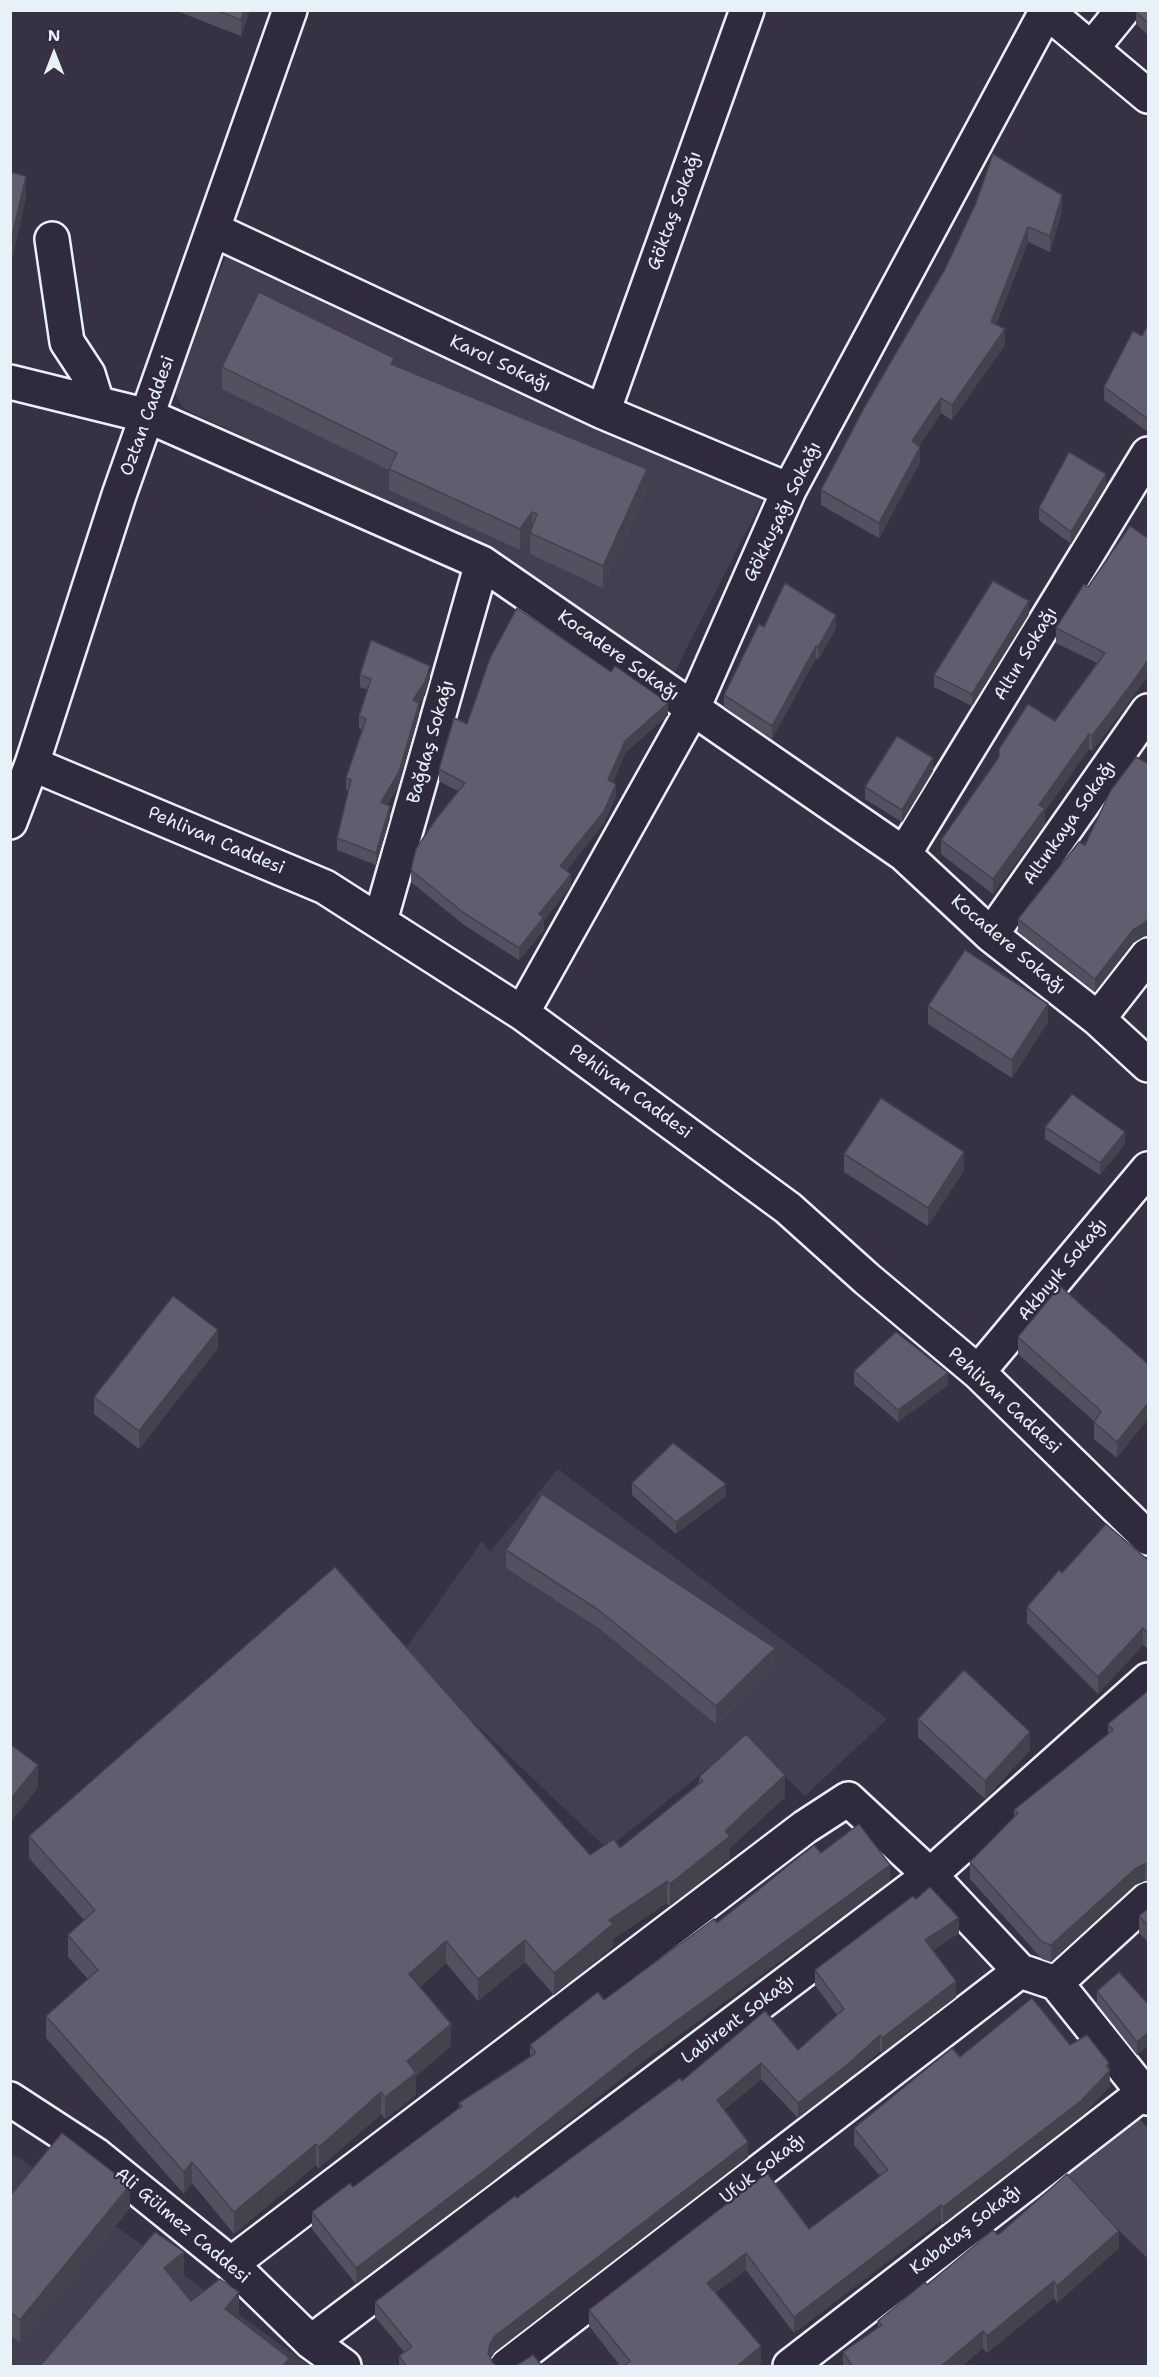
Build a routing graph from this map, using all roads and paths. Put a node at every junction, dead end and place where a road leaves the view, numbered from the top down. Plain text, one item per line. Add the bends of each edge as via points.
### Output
1 (290, 10) edge
2 (747, 10) edge
3 (1123, 10) edge
4 (1046, 11) edge
5 (1092, 48) junction
6 (1149, 96) edge
7 (214, 230) junction
8 (52, 239) dead end
9 (10, 382) edge
10 (97, 403) junction
11 (603, 412) junction
12 (148, 416) junction
13 (1149, 454) edge
14 (789, 490) junction
15 (482, 563) junction
16 (693, 708) junction
17 (1149, 711) edge
18 (32, 764) junction
19 (10, 822) edge
20 (903, 854) junction
21 (380, 921) junction
22 (991, 935) junction
23 (1149, 955) edge
24 (522, 1013) junction
25 (1098, 1019) junction
26 (1149, 1065) edge
27 (1149, 1168) edge
28 (978, 1372) junction
29 (1149, 1538) edge
30 (1149, 1680) edge
31 (930, 1875) junction
32 (1149, 1899) edge
33 (1020, 1971) junction
34 (1056, 1983) junction
35 (1146, 2095) edge
36 (10, 2099) edge
37 (231, 2264) junction
38 (311, 2342) junction
39 (344, 2367) edge
40 (507, 2367) edge
41 (790, 2367) edge

1 - 7 street, Oztan Caddesi
2 - 11 street, Göktaş Sokağı
3 - 5 street
4 - 5 street
4 - 14 street, Gökkuşağı Sokağı
5 - 6 street
7 - 11 street, Karol Sokağı
7 - 12 street, Oztan Caddesi
8 - 10 street via 67,342 88,374
9 - 10 street, Kocadere Sokağı
10 - 12 street, Kocadere Sokağı
11 - 14 street, Karol Sokağı
12 - 15 street, Kocadere Sokağı
12 - 18 street, Oztan Caddesi
13 - 20 street, Altın Sokağı
14 - 16 street, Gökkuşağı Sokağı
15 - 16 street, Kocadere Sokağı
15 - 21 street, Bağdaş Sokağı
16 - 20 street, Kocadere Sokağı
16 - 24 street, Gökkuşağı Sokağı
17 - 22 street, Altınkaya Sokağı
18 - 19 street, Oztan Caddesi
18 - 21 street, Pehlivan Caddesi via 325,887
20 - 22 street, Kocadere Sokağı
21 - 24 street, Pehlivan Caddesi
22 - 25 street, Kocadere Sokağı
23 - 25 street
24 - 28 street, Pehlivan Caddesi via 788,1208
25 - 26 street, Kocadere Sokağı
27 - 28 street, Akbıyık Sokağı
28 - 29 street, Pehlivan Caddesi
30 - 31 street, Labirent Sokağı
31 - 33 street
31 - 37 street via 848,1799 795,1834
31 - 38 street, Labirent Sokağı
32 - 34 street
33 - 34 street
33 - 40 street, Ufuk Sokağı
34 - 35 street
35 - 41 street, Kabataş Sokağı
36 - 37 street, Ali Gülmez Caddesi via 96,2155
37 - 38 street, Ali Gülmez Caddesi
38 - 39 street, Ali Gülmez Caddesi

